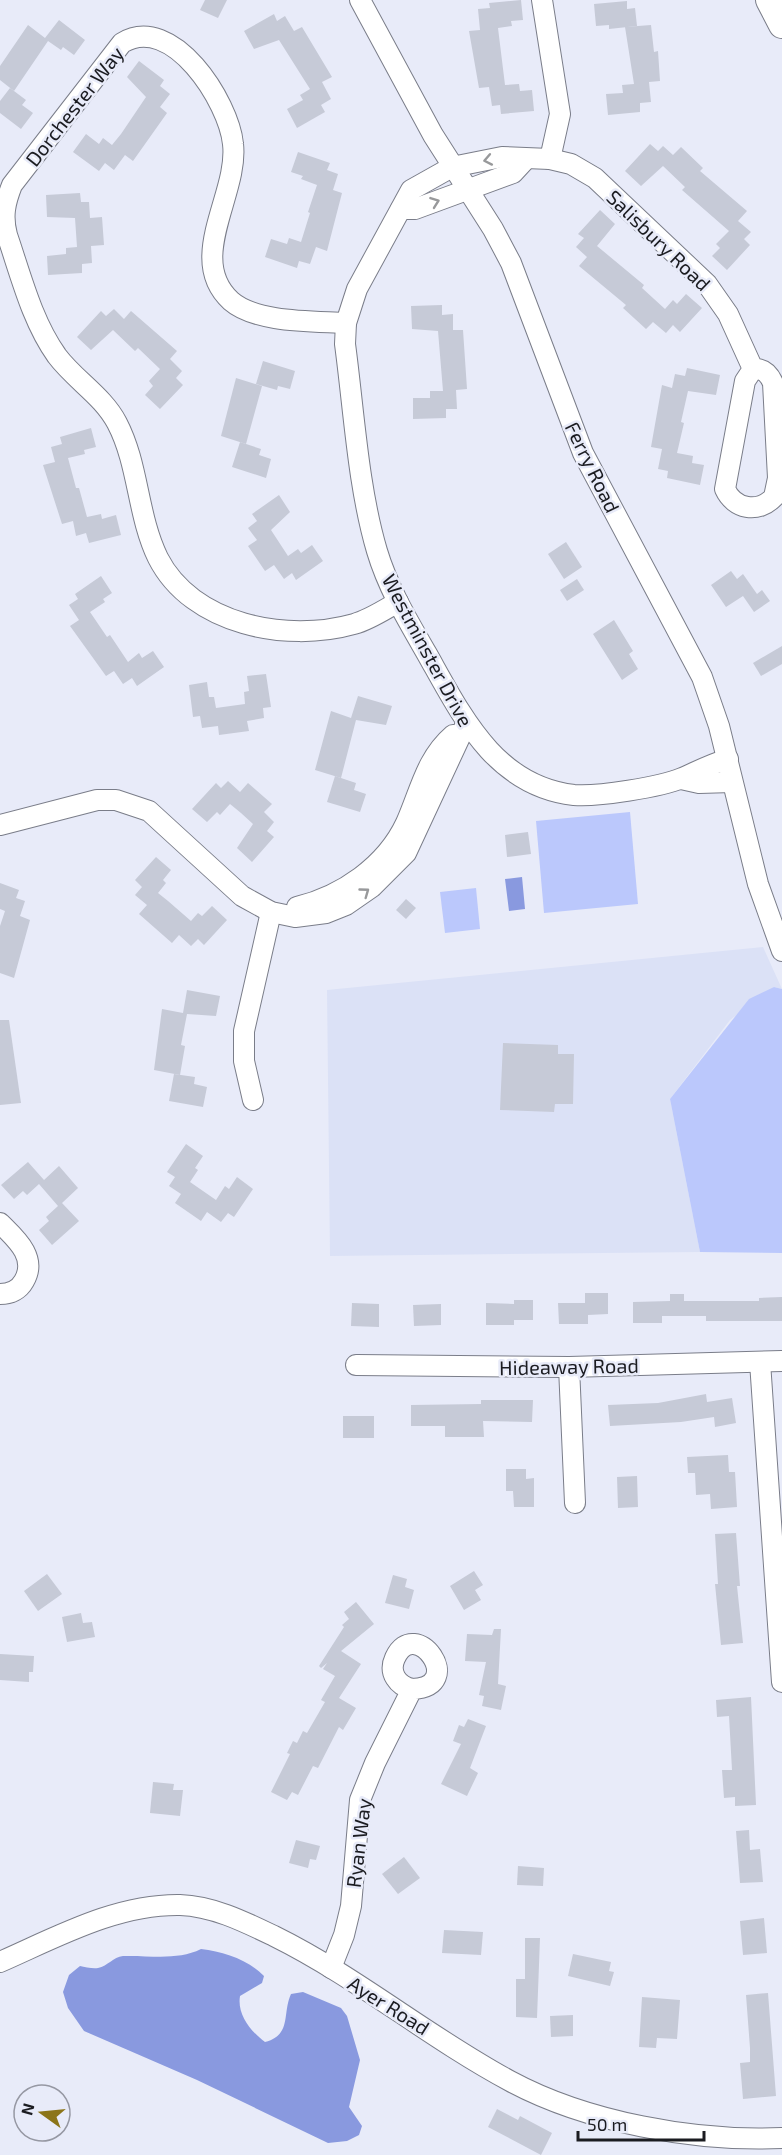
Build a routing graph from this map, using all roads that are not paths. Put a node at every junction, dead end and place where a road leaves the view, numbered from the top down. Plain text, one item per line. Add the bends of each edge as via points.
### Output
1 (360, 0) edge
2 (542, 0) edge
3 (769, 0) edge
4 (782, 25) edge
5 (550, 159) junction
6 (525, 160) junction
7 (452, 167) junction
8 (467, 190) junction
9 (401, 209) junction
10 (346, 323) junction
11 (753, 369) junction
12 (398, 602) junction
13 (466, 724) junction
14 (728, 759) junction
15 (681, 779) junction
16 (732, 782) junction
17 (0, 825) edge
18 (271, 912) junction
19 (782, 951) edge
20 (253, 1100) dead end
21 (0, 1223) edge
22 (0, 1294) edge
23 (782, 1361) edge
24 (760, 1362) junction
25 (356, 1365) dead end
26 (568, 1367) junction
27 (574, 1503) dead end
28 (782, 1682) edge
29 (412, 1689) dead end
30 (0, 1962) edge
31 (331, 1968) junction
32 (782, 2138) edge

1 - 7 street, Ferry Road
2 - 5 street via 560,114
3 - 4 main road
5 - 6 street, Salisbury Road
5 - 11 street, Salisbury Road via 571,164 595,178 707,285 728,314
6 -> 7 street, Salisbury Road via 502,157
6 - 8 street via 513,173
7 - 8 street, Ferry Road
7 - 9 street, Westminster Drive via 411,190
9 -> 8 street via 415,209
8 - 14 street, Ferry Road via 493,229 514,272 583,453 702,677
9 - 10 street, Westminster Drive via 369,263
10 - 12 street, Westminster Drive via 345,344 366,502 377,552
10 - 12 street, Dorchester Way via 252,312 231,301 215,278 216,231 233,169 231,130 190,60 157,38 142,36 122,43 12,185 3,220 40,327 59,358 116,421 129,451 147,528 158,558 172,580 216,613 256,626 296,632 357,624
11 - 11 street, Salisbury Road via 746,381 724,489 736,503 753,508 774,498 778,478 773,383 764,370
12 - 13 street, Westminster Drive
13 - 15 street, Westminster Drive via 503,765 537,786 555,791 611,794
13 - 18 street via 412,844 388,873 356,899 326,913 295,917
14 - 15 street, Westminster Drive
14 - 16 street, Ferry Road
15 - 16 street, Westminster Drive via 707,784
16 - 19 street, Ferry Road via 758,884
17 - 18 street via 97,800 116,800 149,811 242,896
18 - 20 street via 244,1031 244,1061
21 - 22 street via 24,1249 29,1267 22,1285
23 - 24 street, Hideaway Road
24 - 26 street, Hideaway Road
24 - 28 street
25 - 26 street, Hideaway Road
26 - 27 street
29 - 31 street, Ryan Way via 360,1800 351,1906 345,1935
30 - 31 street, Ayer Road via 87,1923 143,1907 182,1905 220,1913 257,1928
31 - 32 street, Ayer Road via 510,2081 564,2105 679,2132

